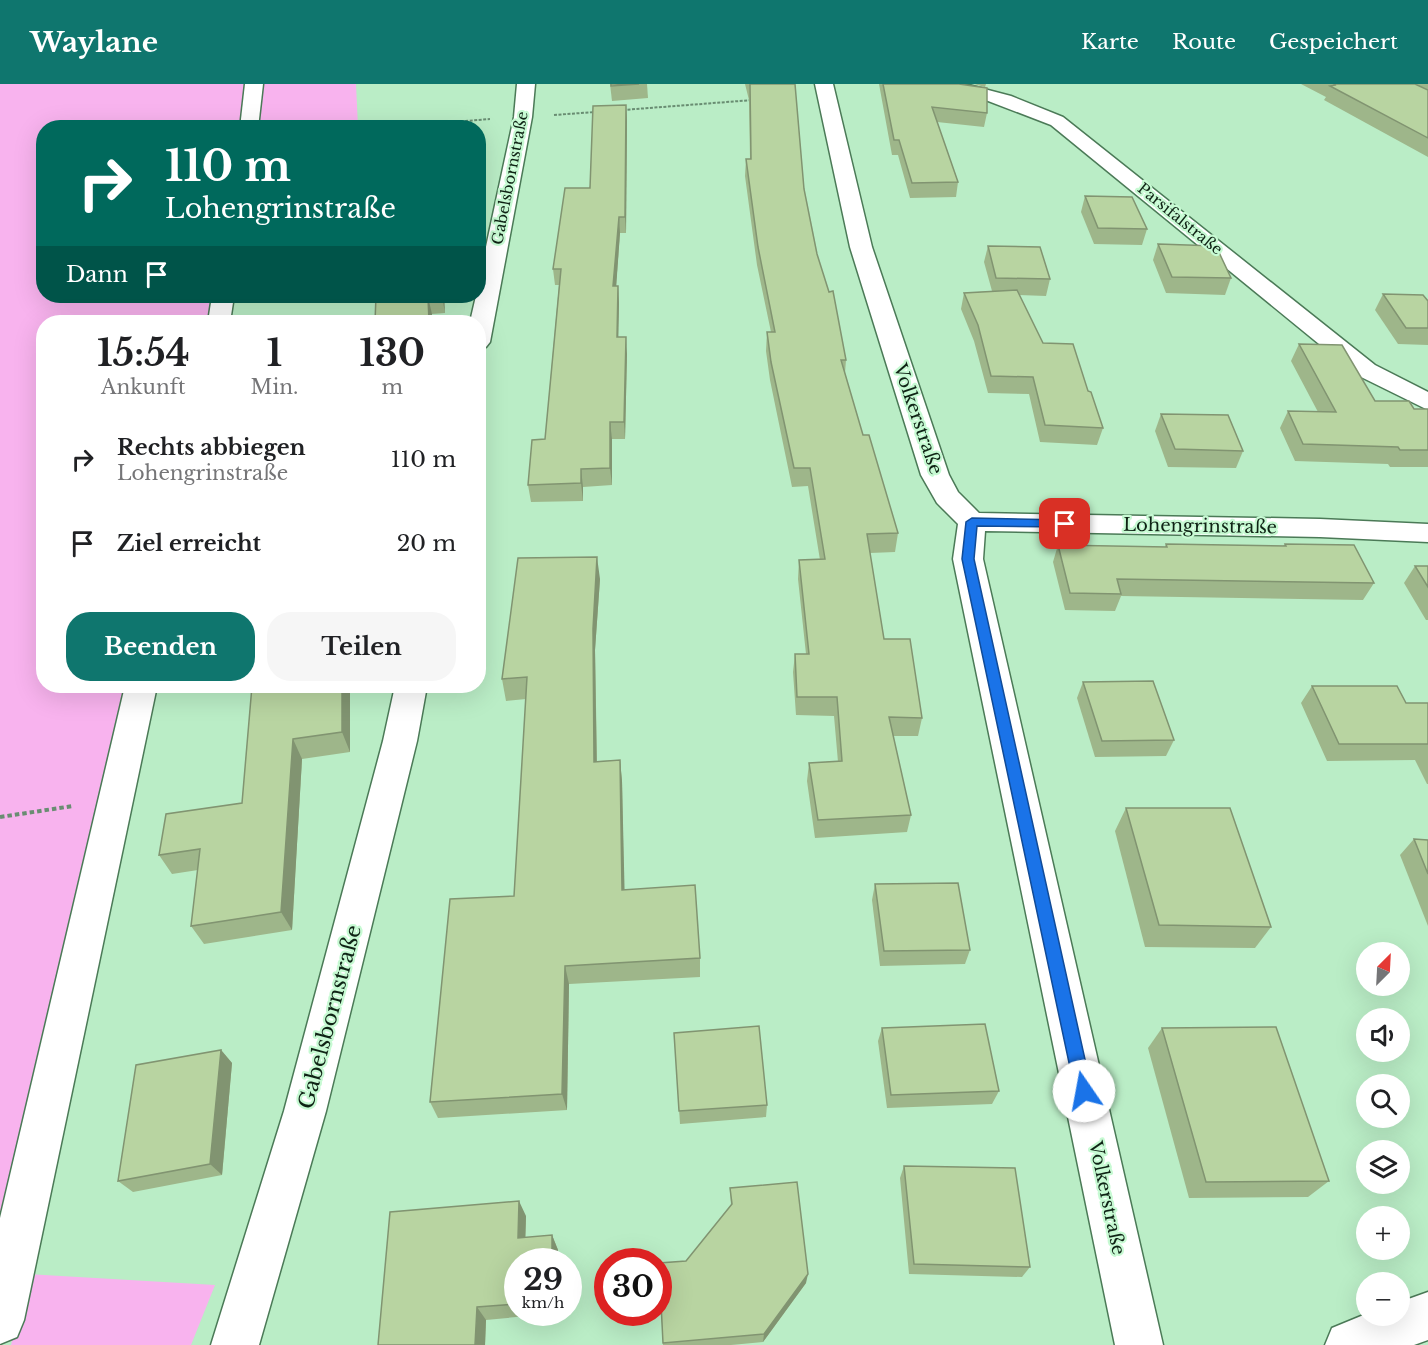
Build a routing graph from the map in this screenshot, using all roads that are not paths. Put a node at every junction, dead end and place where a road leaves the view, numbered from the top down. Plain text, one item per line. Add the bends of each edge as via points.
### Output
1 (254, 84) edge
2 (526, 84) edge
3 (824, 84) edge
4 (912, 84) edge
5 (1015, 84) edge
6 (1027, 106) junction
7 (250, 120) edge
8 (486, 302) edge
9 (1428, 402) edge
10 (972, 522) junction
11 (1428, 533) edge
12 (139, 693) edge
13 (410, 693) edge
14 (1428, 1316) edge
15 (0, 1320) edge
16 (235, 1345) edge
17 (1139, 1345) edge
18 (1349, 1345) edge

1 - 7 street
2 - 8 street, Gabelsbornstraße via 523,117
3 - 10 street, Volkerstraße via 861,248 934,475 947,497
4 - 6 street, Parsifalstraße via 967,89
5 - 6 street
6 - 9 street, Parsifalstraße via 1084,141 1366,370
10 - 11 street, Lohengrinstraße
10 - 17 street, Volkerstraße via 968,559
12 - 15 street
13 - 16 street, Gabelsbornstraße via 305,1111
14 - 18 street

